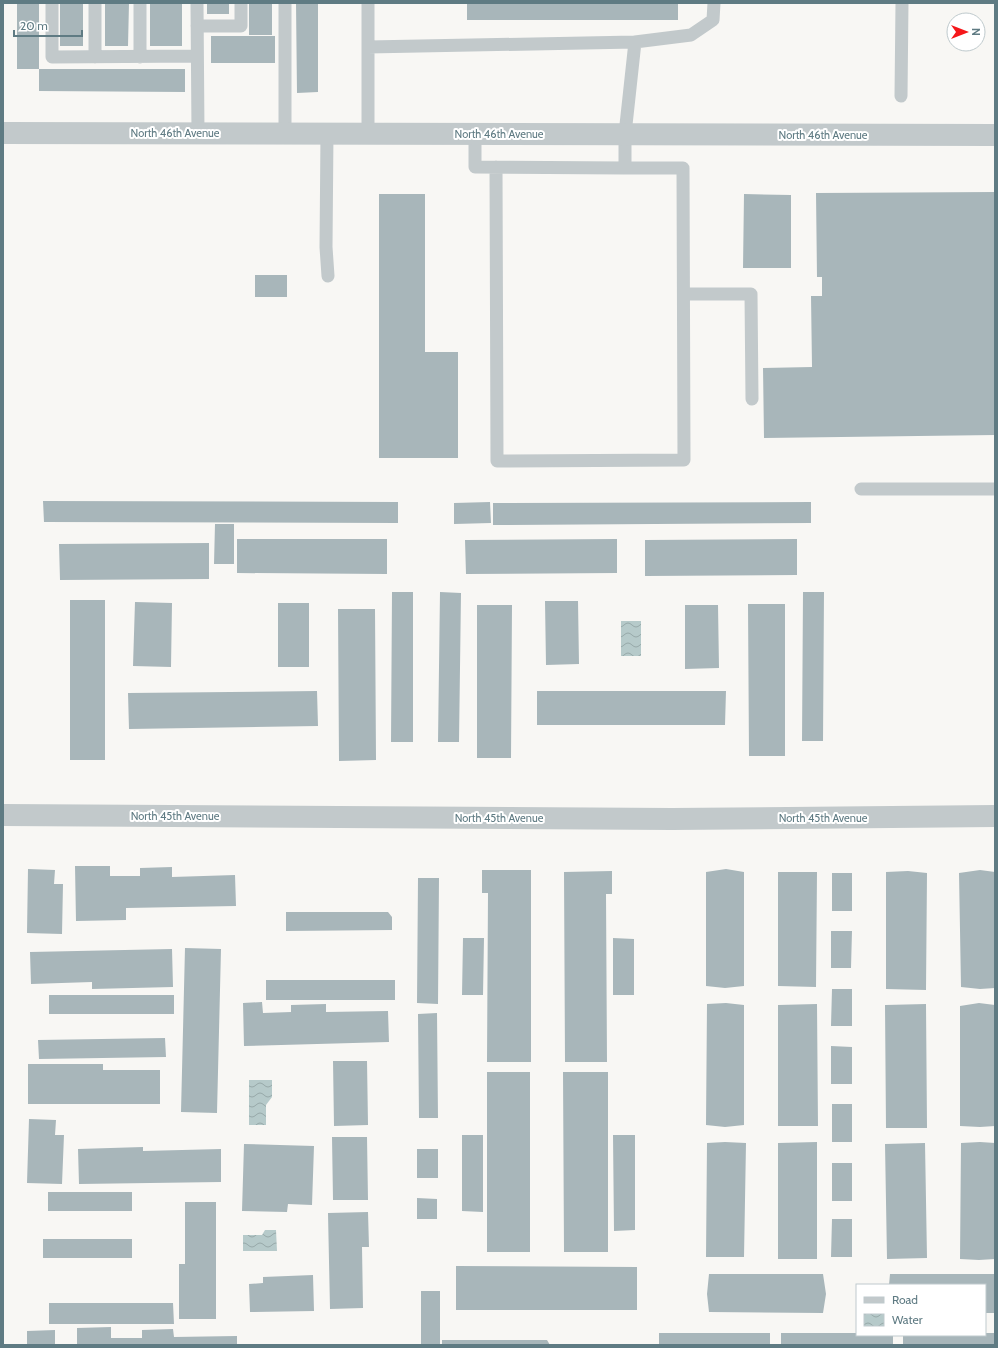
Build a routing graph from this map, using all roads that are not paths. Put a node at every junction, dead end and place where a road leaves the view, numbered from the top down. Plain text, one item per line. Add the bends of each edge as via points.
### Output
1 (52, 3) edge
2 (95, 3) edge
3 (140, 3) edge
4 (197, 3) edge
5 (241, 3) edge
6 (285, 3) edge
7 (368, 3) edge
8 (714, 3) edge
9 (902, 3) edge
10 (197, 26) junction
11 (635, 42) junction
12 (368, 47) junction
13 (197, 56) junction
14 (95, 57) junction
15 (140, 57) junction
16 (901, 96) dead end
17 (3, 133) edge
18 (198, 133) junction
19 (285, 133) junction
20 (327, 133) junction
21 (368, 134) junction
22 (476, 134) junction
23 (625, 134) junction
24 (995, 135) edge
25 (496, 167) junction
26 (625, 168) junction
27 (328, 276) dead end
28 (684, 294) junction
29 (752, 399) dead end
30 (861, 489) dead end
31 (995, 489) edge
32 (3, 815) edge
33 (995, 816) edge

1 - 14 lane via 52,57
2 - 14 lane
3 - 15 lane
4 - 10 lane
5 - 10 lane via 241,26
6 - 19 lane
7 - 12 lane
8 - 11 lane via 713,20 691,35
9 - 16 lane
10 - 13 lane
11 - 12 lane
11 - 23 lane
12 - 21 lane
13 - 15 lane
13 - 18 lane
14 - 15 lane
17 - 18 street, North 46th Avenue
18 - 19 street, North 46th Avenue
19 - 20 street, North 46th Avenue
20 - 21 street, North 46th Avenue
20 - 27 lane
21 - 22 street, North 46th Avenue
22 - 23 street, North 46th Avenue
22 - 25 lane via 476,167
23 - 24 street, North 46th Avenue
23 - 26 lane
25 - 26 lane
25 - 28 lane via 497,461 684,460
26 - 28 lane via 683,168
28 - 29 lane via 752,294
30 - 31 lane
32 - 33 street, North 45th Avenue via 672,818

